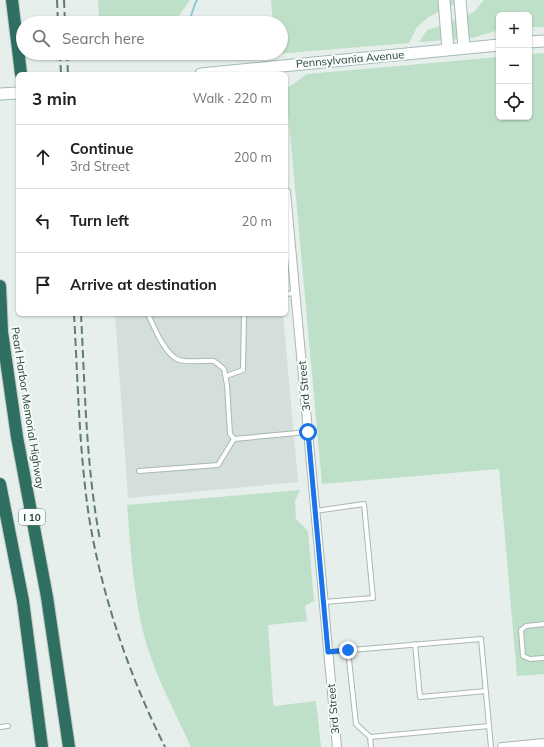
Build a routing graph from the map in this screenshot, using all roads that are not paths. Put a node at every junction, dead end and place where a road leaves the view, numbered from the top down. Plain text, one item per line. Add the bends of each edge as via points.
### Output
1 (12, 0) edge
2 (444, 0) edge
3 (460, 0) edge
4 (16, 33) edge
5 (544, 41) edge
6 (532, 42) edge
7 (496, 45) edge
8 (464, 48) junction
9 (448, 50) junction
10 (19, 60) edge
11 (275, 70) edge
12 (21, 72) edge
13 (238, 72) edge
14 (16, 93) edge
15 (0, 94) edge
16 (288, 214) edge
17 (0, 286) edge
18 (295, 293) junction
19 (288, 294) edge
20 (149, 316) edge
21 (244, 316) edge
22 (226, 376) junction
23 (308, 432) junction
24 (234, 439) junction
25 (139, 471) dead end
26 (0, 484) edge
27 (315, 511) junction
28 (323, 602) junction
29 (544, 624) edge
30 (415, 644) junction
31 (348, 650) junction
32 (328, 652) junction
33 (544, 658) edge
34 (486, 691) junction
35 (8, 726) dead end
36 (489, 726) junction
37 (0, 727) edge
38 (370, 737) junction
39 (544, 743) edge
40 (42, 747) edge
41 (70, 747) edge
42 (337, 747) edge
43 (371, 747) edge
44 (491, 747) edge
45 (502, 747) edge

1 - 4 highway
2 - 9 street
3 - 8 street
5 - 6 street
7 - 8 street, Pennsylvania Avenue
8 - 9 street, Pennsylvania Avenue
9 - 11 street, Pennsylvania Avenue
10 - 12 highway
11 - 13 street, Pennsylvania Avenue
14 - 15 street
16 - 18 street, 3rd Street
17 - 41 highway, Pearl Harbor Memorial Highway / I 10 via 2,332 17,437 47,597
18 - 19 lane
18 - 23 street, 3rd Street
20 - 22 lane via 172,356 181,360 214,360 224,369
21 - 22 lane via 243,370
22 - 24 lane via 230,434
23 - 24 lane
23 - 27 street, 3rd Street
24 - 25 lane via 218,465
26 - 40 highway, I 10 via 23,601
27 - 28 street, 3rd Street
27 - 28 lane via 364,504 373,590 373,598
28 - 32 street, 3rd Street
29 - 33 lane via 526,626 521,630 523,656 530,660
30 - 31 lane
30 - 34 lane via 481,639
30 - 34 lane via 420,697
31 - 32 lane
31 - 38 lane via 356,724
32 - 42 street, 3rd Street
34 - 36 lane
35 - 37 lane
36 - 38 lane
36 - 44 lane
38 - 43 lane
39 - 45 street

